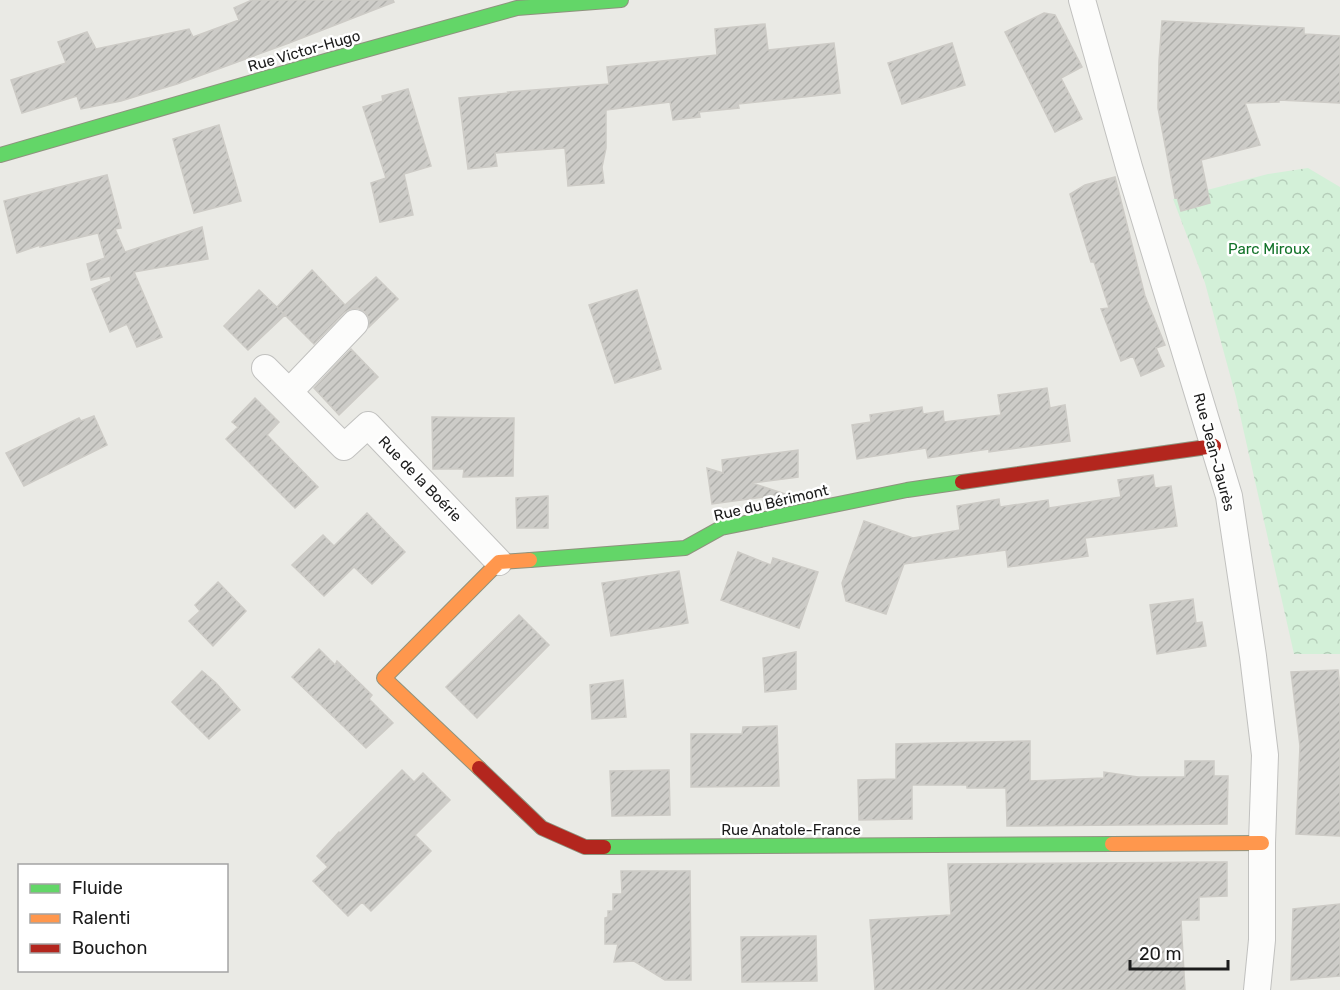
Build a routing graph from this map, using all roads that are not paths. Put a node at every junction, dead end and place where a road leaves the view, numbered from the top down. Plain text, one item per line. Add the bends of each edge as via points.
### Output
1 (621, 0) edge
2 (1082, 0) edge
3 (0, 155) edge
4 (355, 323) dead end
5 (265, 368) dead end
6 (289, 392) junction
7 (1214, 446) junction
8 (499, 562) junction
9 (1262, 843) junction
10 (1257, 990) edge

1 - 3 street, Rue Victor-Hugo via 517,8
2 - 7 street, Rue Jean-Jaurès
4 - 6 street
5 - 6 street, Rue de la Boérie
6 - 8 street, Rue de la Boérie via 344,447 368,425
7 - 8 street, Rue du Bérimont via 907,490 721,528 685,548
7 - 9 street, Rue Jean-Jaurès via 1229,496 1265,755
8 - 9 street, Rue Anatole-France via 384,678 542,828 585,848
9 - 10 street, Rue Jean-Jaurès via 1262,940

